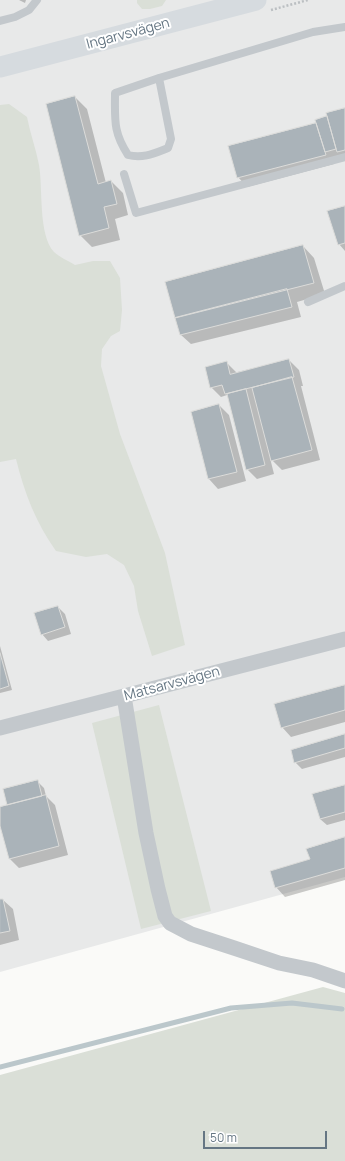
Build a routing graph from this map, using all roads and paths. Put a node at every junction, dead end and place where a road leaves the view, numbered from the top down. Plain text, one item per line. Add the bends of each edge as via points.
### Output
1 (37, 0) edge
2 (256, 0) edge
3 (0, 21) edge
4 (345, 27) edge
5 (0, 67) edge
6 (159, 78) junction
7 (345, 156) edge
8 (124, 174) dead end
9 (345, 286) edge
10 (308, 302) dead end
11 (345, 639) edge
12 (124, 696) junction
13 (0, 728) edge
14 (345, 981) edge

1 - 3 lane via 29,10
2 - 5 street, Ingarvsvägen
4 - 6 lane via 313,32
6 - 6 lane via 171,139 168,148 148,156 128,156 120,143 114,124 115,93
7 - 8 lane via 136,213
9 - 10 lane
11 - 12 street, Matsarvsvägen
12 - 13 street, Matsarvsvägen
12 - 14 street via 149,847 165,916 170,923 191,934 279,963 313,970

